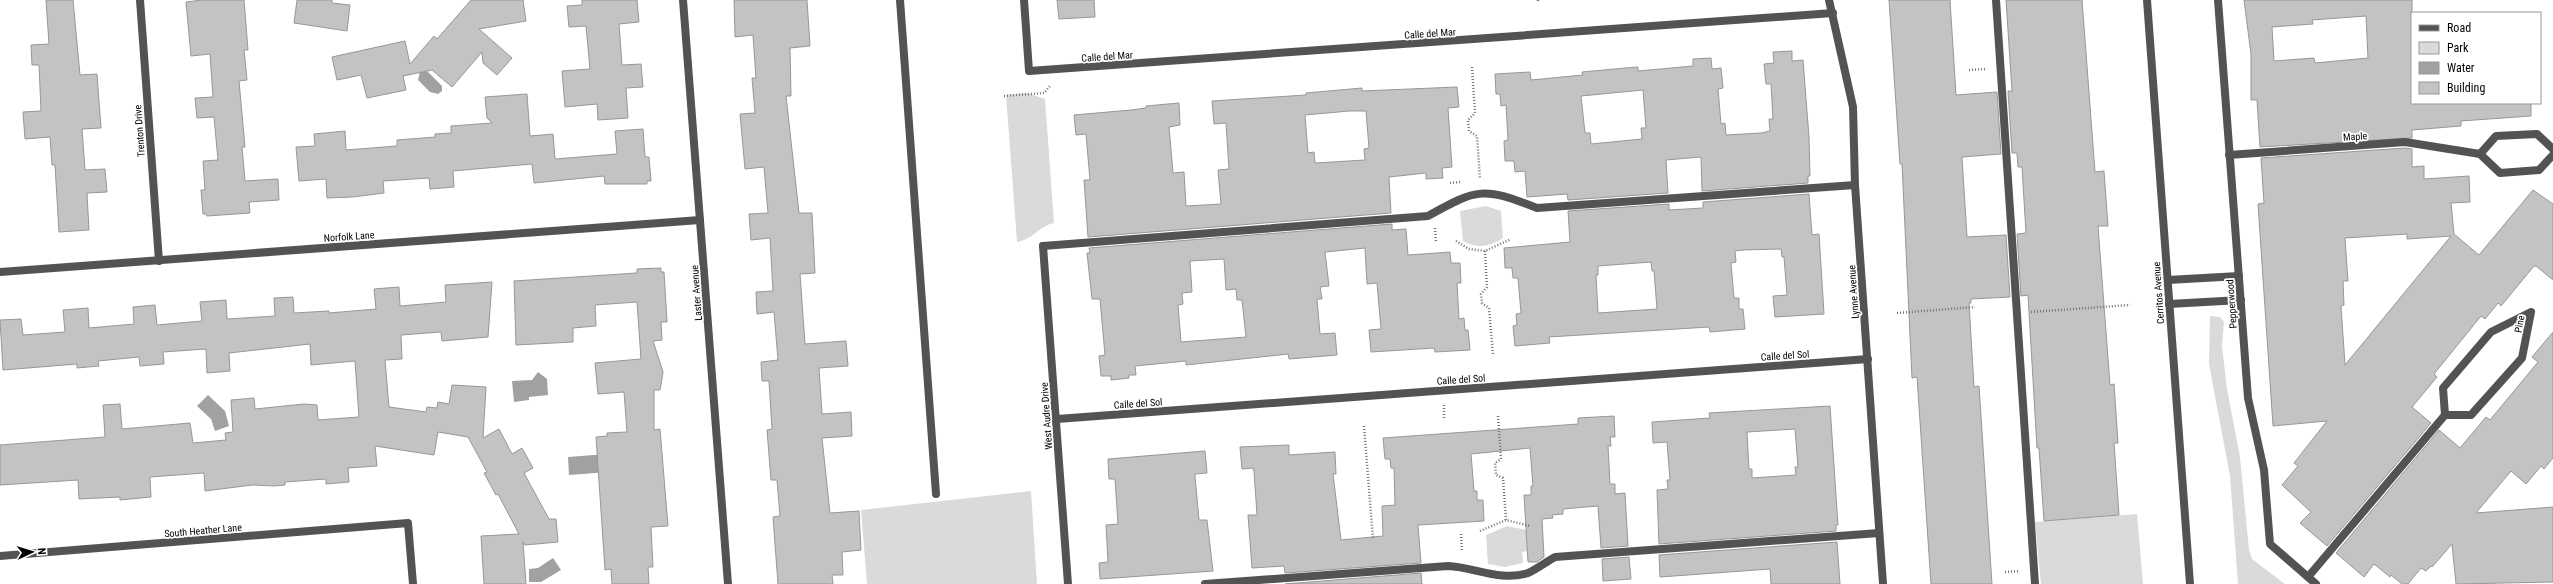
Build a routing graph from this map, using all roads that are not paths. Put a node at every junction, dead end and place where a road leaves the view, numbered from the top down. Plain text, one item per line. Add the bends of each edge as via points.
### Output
1 (140, 0) edge
2 (683, 0) edge
3 (900, 0) edge
4 (1024, 0) edge
5 (1829, 0) edge
6 (1996, 0) edge
7 (2147, 0) edge
8 (2218, 0) edge
9 (1833, 13) junction
10 (2553, 149) edge
11 (2480, 154) junction
12 (2229, 155) junction
13 (2553, 155) edge
14 (1855, 185) junction
15 (700, 220) junction
16 (159, 261) junction
17 (0, 272) edge
18 (2239, 276) junction
19 (2168, 280) junction
20 (2240, 300) junction
21 (2169, 304) junction
22 (1868, 360) junction
23 (2445, 415) junction
24 (1057, 420) junction
25 (936, 494) dead end
26 (1879, 533) junction
27 (0, 556) edge
28 (2308, 577) junction
29 (413, 584) edge
30 (728, 584) edge
31 (1068, 584) edge
32 (1205, 584) edge
33 (1883, 584) edge
34 (2035, 584) edge
35 (2190, 584) edge
36 (2316, 584) edge

1 - 16 street, Trenton Drive
2 - 15 street, Laster Avenue
3 - 25 street
4 - 9 street, Calle del Mar via 1029,71
5 - 9 street, Lynne Avenue
6 - 34 street
7 - 19 street, Cerritos Avenue
8 - 12 street, Pepperwood
9 - 14 street, Lynne Avenue via 1854,107
10 - 11 street via 2537,134 2496,136
11 - 12 street, Maple via 2405,142
11 - 13 street via 2500,173 2539,170
12 - 18 street, Pepperwood
14 - 22 street, Lynne Avenue
14 - 24 street, West Audre Drive via 1537,208 1500,194 1482,193 1463,196 1428,216 1043,246
15 - 16 street, Norfolk Lane
15 - 30 street, Laster Avenue
16 - 17 street, Norfolk Lane
18 - 19 street
18 - 20 street, Pepperwood
19 - 21 street, Cerritos Avenue
20 - 21 street
20 - 28 street, Pepperwood via 2248,398 2264,470 2270,544
21 - 35 street, Cerritos Avenue
22 - 24 street, Calle del Sol
22 - 26 street, Lynne Avenue
23 - 23 street, Pine via 2443,388 2491,332 2531,312 2522,358 2471,415
23 - 28 street
24 - 31 street, West Audre Drive
26 - 32 street via 1555,557 1528,573 1516,575 1494,575 1472,568 1448,566
26 - 33 street, Lynne Avenue
27 - 29 street, South Heather Lane via 408,524
28 - 36 street, Pepperwood

